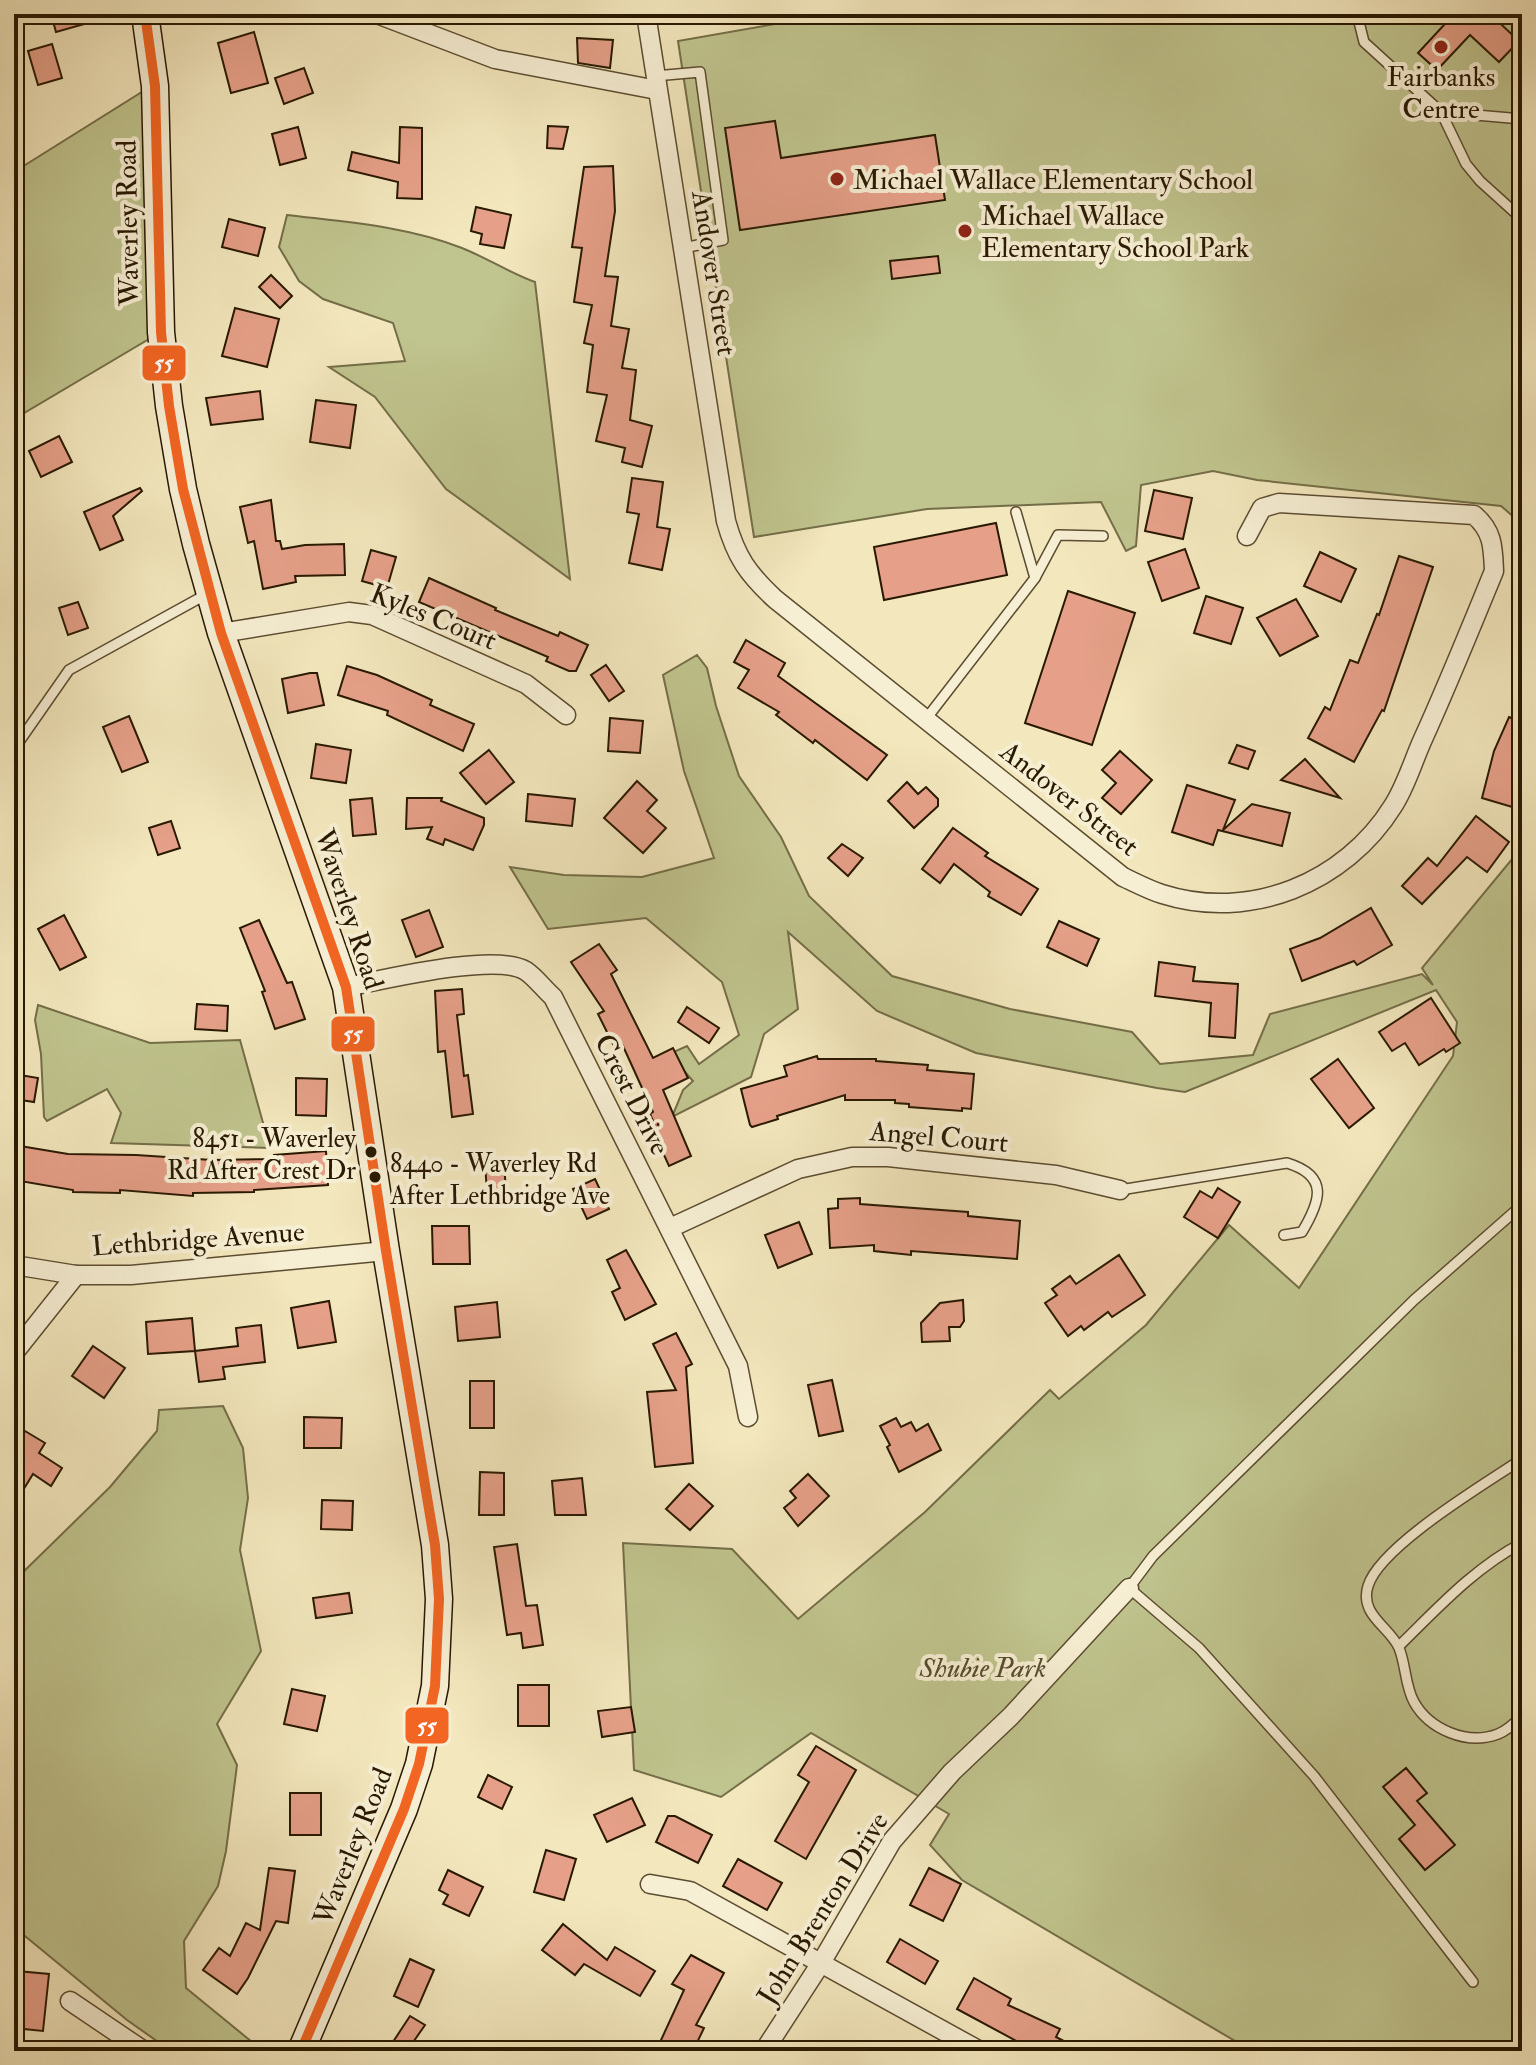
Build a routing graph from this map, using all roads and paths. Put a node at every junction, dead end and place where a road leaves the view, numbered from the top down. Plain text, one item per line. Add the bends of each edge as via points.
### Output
1 (145, 14) edge
2 (377, 14) edge
3 (646, 14) edge
4 (1357, 14) edge
5 (656, 83) junction
6 (1441, 112) junction
7 (1522, 119) edge
8 (1522, 219) edge
9 (683, 248) junction
10 (1016, 512) dead end
11 (1103, 536) dead end
12 (1247, 536) dead end
13 (1035, 578) junction
14 (210, 592) junction
15 (221, 633) junction
16 (566, 715) dead end
17 (926, 719) junction
18 (14, 749) edge
19 (346, 987) junction
20 (1120, 1190) joint
21 (1522, 1205) edge
22 (670, 1228) junction
23 (1284, 1235) dead end
24 (386, 1251) junction
25 (14, 1265) edge
26 (76, 1275) junction
27 (14, 1353) edge
28 (748, 1417) dead end
29 (1522, 1459) edge
30 (1522, 1543) edge
31 (1129, 1588) junction
32 (1399, 1646) junction
33 (1522, 1716) edge
34 (650, 1884) dead end
35 (821, 1963) junction
36 (1473, 1982) dead end
37 (70, 2001) dead end
38 (144, 2051) edge
39 (301, 2051) edge
40 (764, 2051) edge
41 (980, 2051) edge

1 - 14 main road, Waverley Road via 155,86 164,361 183,489
2 - 5 street via 495,59
3 - 5 street, Andover Street
4 - 6 lane via 1364,42
5 - 9 street, Andover Street
5 - 9 lane via 700,72 723,240
6 - 7 lane
6 - 8 lane via 1466,164
9 - 17 street, Andover Street via 734,551 775,599
10 - 13 lane
11 - 13 lane via 1058,535
12 - 17 street, Andover Street via 1262,508 1279,503 1474,515 1487,525 1492,540 1494,571 1393,805 1336,869 1277,897 1194,901 1162,894 1123,877
13 - 17 lane
14 - 15 main road, Waverley Road
14 - 18 lane via 69,670
15 - 16 street, Kyles Court via 349,612 372,615 526,684
15 - 19 main road, Waverley Road
19 - 22 street, Crest Drive via 426,971 501,964 525,970 553,997
19 - 24 main road, Waverley Road
20 - 22 street, Angel Court via 1056,1175 852,1157 798,1169
20 - 23 lane via 1287,1163 1302,1168 1319,1192 1302,1232
21 - 31 lane via 1391,1322 1153,1556
22 - 28 street, Crest Drive via 738,1366
24 - 26 street, Lethbridge Avenue via 131,1275
24 - 39 main road, Waverley Road via 435,1545 435,1686 423,1750 404,1809
25 - 26 street, Lethbridge Avenue
26 - 27 street
29 - 32 lane via 1383,1561 1368,1586 1367,1601 1372,1616
30 - 32 lane via 1461,1586
31 - 35 street, John Brenton Drive via 892,1841
31 - 36 lane via 1199,1648 1314,1776
32 - 33 lane via 1413,1701 1431,1724 1481,1738 1500,1734
34 - 35 street via 690,1891
35 - 40 street, John Brenton Drive
35 - 41 street
37 - 38 street

